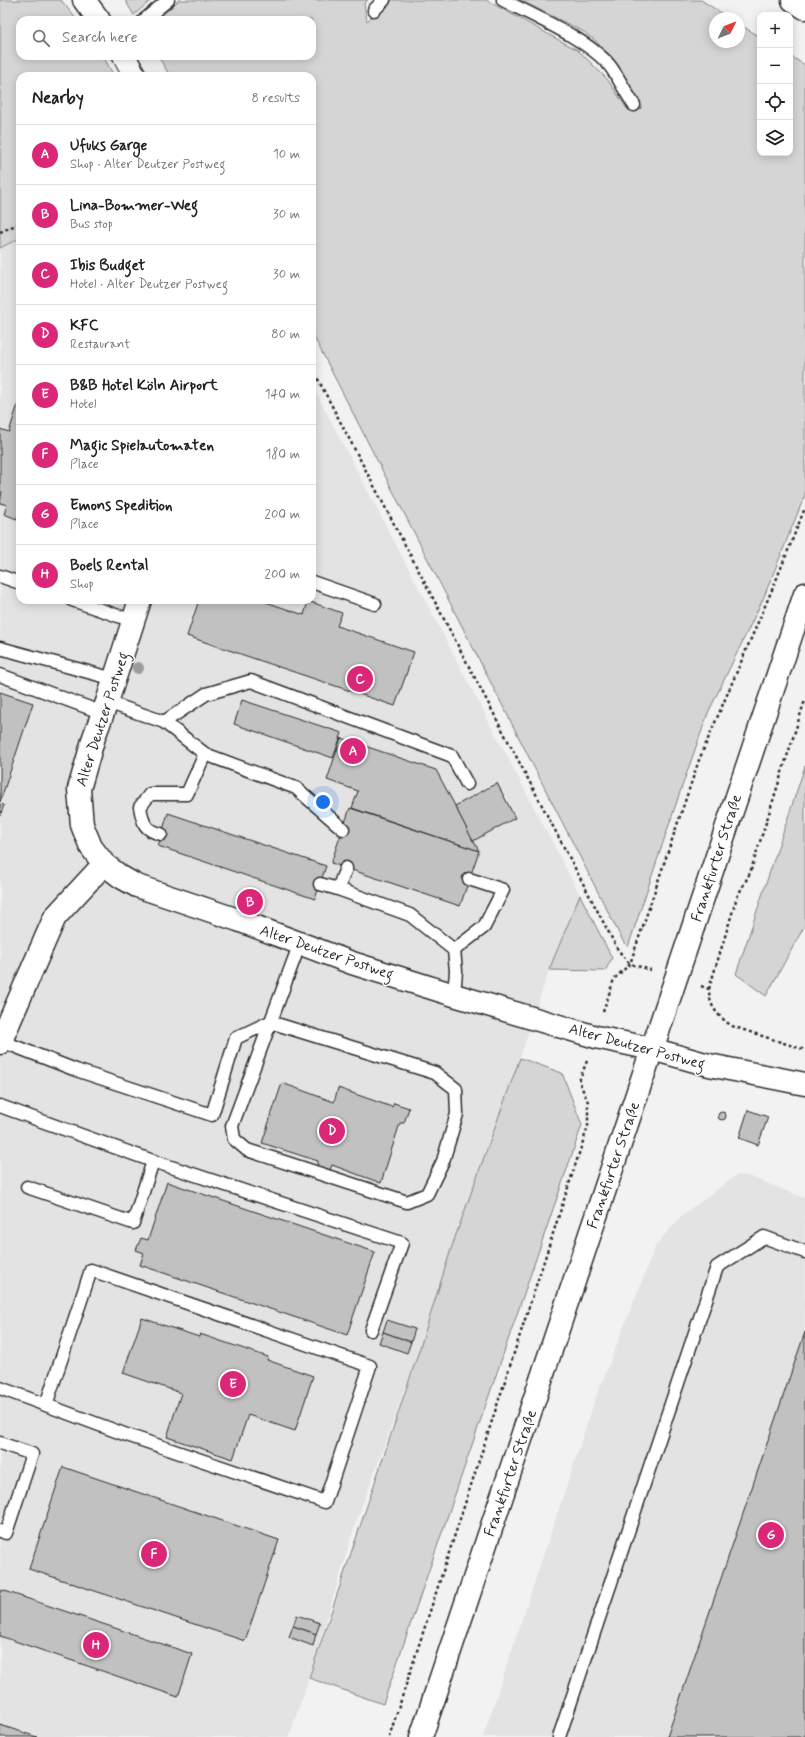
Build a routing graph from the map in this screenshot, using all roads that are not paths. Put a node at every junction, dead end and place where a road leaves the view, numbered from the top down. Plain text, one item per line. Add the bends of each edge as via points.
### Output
1 (84, 0) edge
2 (168, 0) edge
3 (384, 0) edge
4 (503, 0) edge
5 (793, 0) edge
6 (805, 8) edge
7 (374, 10) dead end
8 (96, 16) edge
9 (149, 16) edge
10 (126, 60) edge
11 (133, 72) edge
12 (634, 105) dead end
13 (0, 576) edge
14 (16, 582) edge
15 (316, 583) edge
16 (805, 594) edge
17 (84, 604) edge
18 (139, 604) edge
19 (375, 604) dead end
20 (133, 621) junction
21 (0, 648) edge
22 (0, 675) edge
23 (114, 678) junction
24 (105, 707) junction
25 (164, 722) junction
26 (205, 754) junction
27 (468, 784) dead end
28 (342, 828) dead end
29 (161, 834) dead end
30 (104, 864) junction
31 (346, 868) dead end
32 (469, 879) dead end
33 (320, 884) dead end
34 (338, 889) junction
35 (300, 943) junction
36 (454, 950) junction
37 (454, 995) junction
38 (270, 1022) junction
39 (0, 1042) edge
40 (652, 1049) junction
41 (805, 1084) edge
42 (0, 1106) edge
43 (153, 1161) junction
44 (27, 1187) dead end
45 (805, 1252) edge
46 (371, 1330) dead end
47 (0, 1388) edge
48 (46, 1405) junction
49 (0, 1443) edge
50 (0, 1531) edge
51 (421, 1737) edge
52 (559, 1737) edge

1 - 8 main road
2 - 9 lane
3 - 7 lane
4 - 12 lane via 586,45 609,66
5 - 6 main road
10 - 11 main road
13 - 14 lane
15 - 19 lane
16 - 40 main road, Frankfurter Straße
17 - 20 lane
18 - 20 main road, Alter Deutzer Postweg
20 - 23 main road, Alter Deutzer Postweg
21 - 23 lane
22 - 24 lane
23 - 24 main road, Alter Deutzer Postweg
24 - 25 lane
24 - 30 main road, Alter Deutzer Postweg via 78,788 82,825 92,847
25 - 26 lane
25 - 27 lane via 206,694 251,681 452,756
26 - 28 lane via 296,788
26 - 29 lane via 187,794 150,794 140,807 144,824
30 - 35 main road, Alter Deutzer Postweg via 120,877 138,886
30 - 39 main road via 55,917
31 - 34 lane
32 - 36 lane via 503,890 484,927
33 - 34 lane
34 - 36 lane via 410,915
35 - 37 main road, Alter Deutzer Postweg
35 - 38 lane
36 - 37 lane
37 - 40 main road, Alter Deutzer Postweg via 596,1037
38 - 38 lane via 232,1126 234,1139 247,1150 407,1202 427,1194 443,1161 457,1114 456,1089 435,1073
38 - 39 lane via 236,1038 212,1116
40 - 41 main road, Alter Deutzer Postweg via 709,1065
40 - 51 main road, Frankfurter Straße
42 - 43 lane
43 - 44 lane via 133,1223
43 - 46 lane via 402,1243
45 - 52 lane via 764,1237 717,1267
47 - 48 lane
48 - 48 lane via 325,1502 370,1366 92,1270
49 - 50 lane via 32,1454 6,1533

